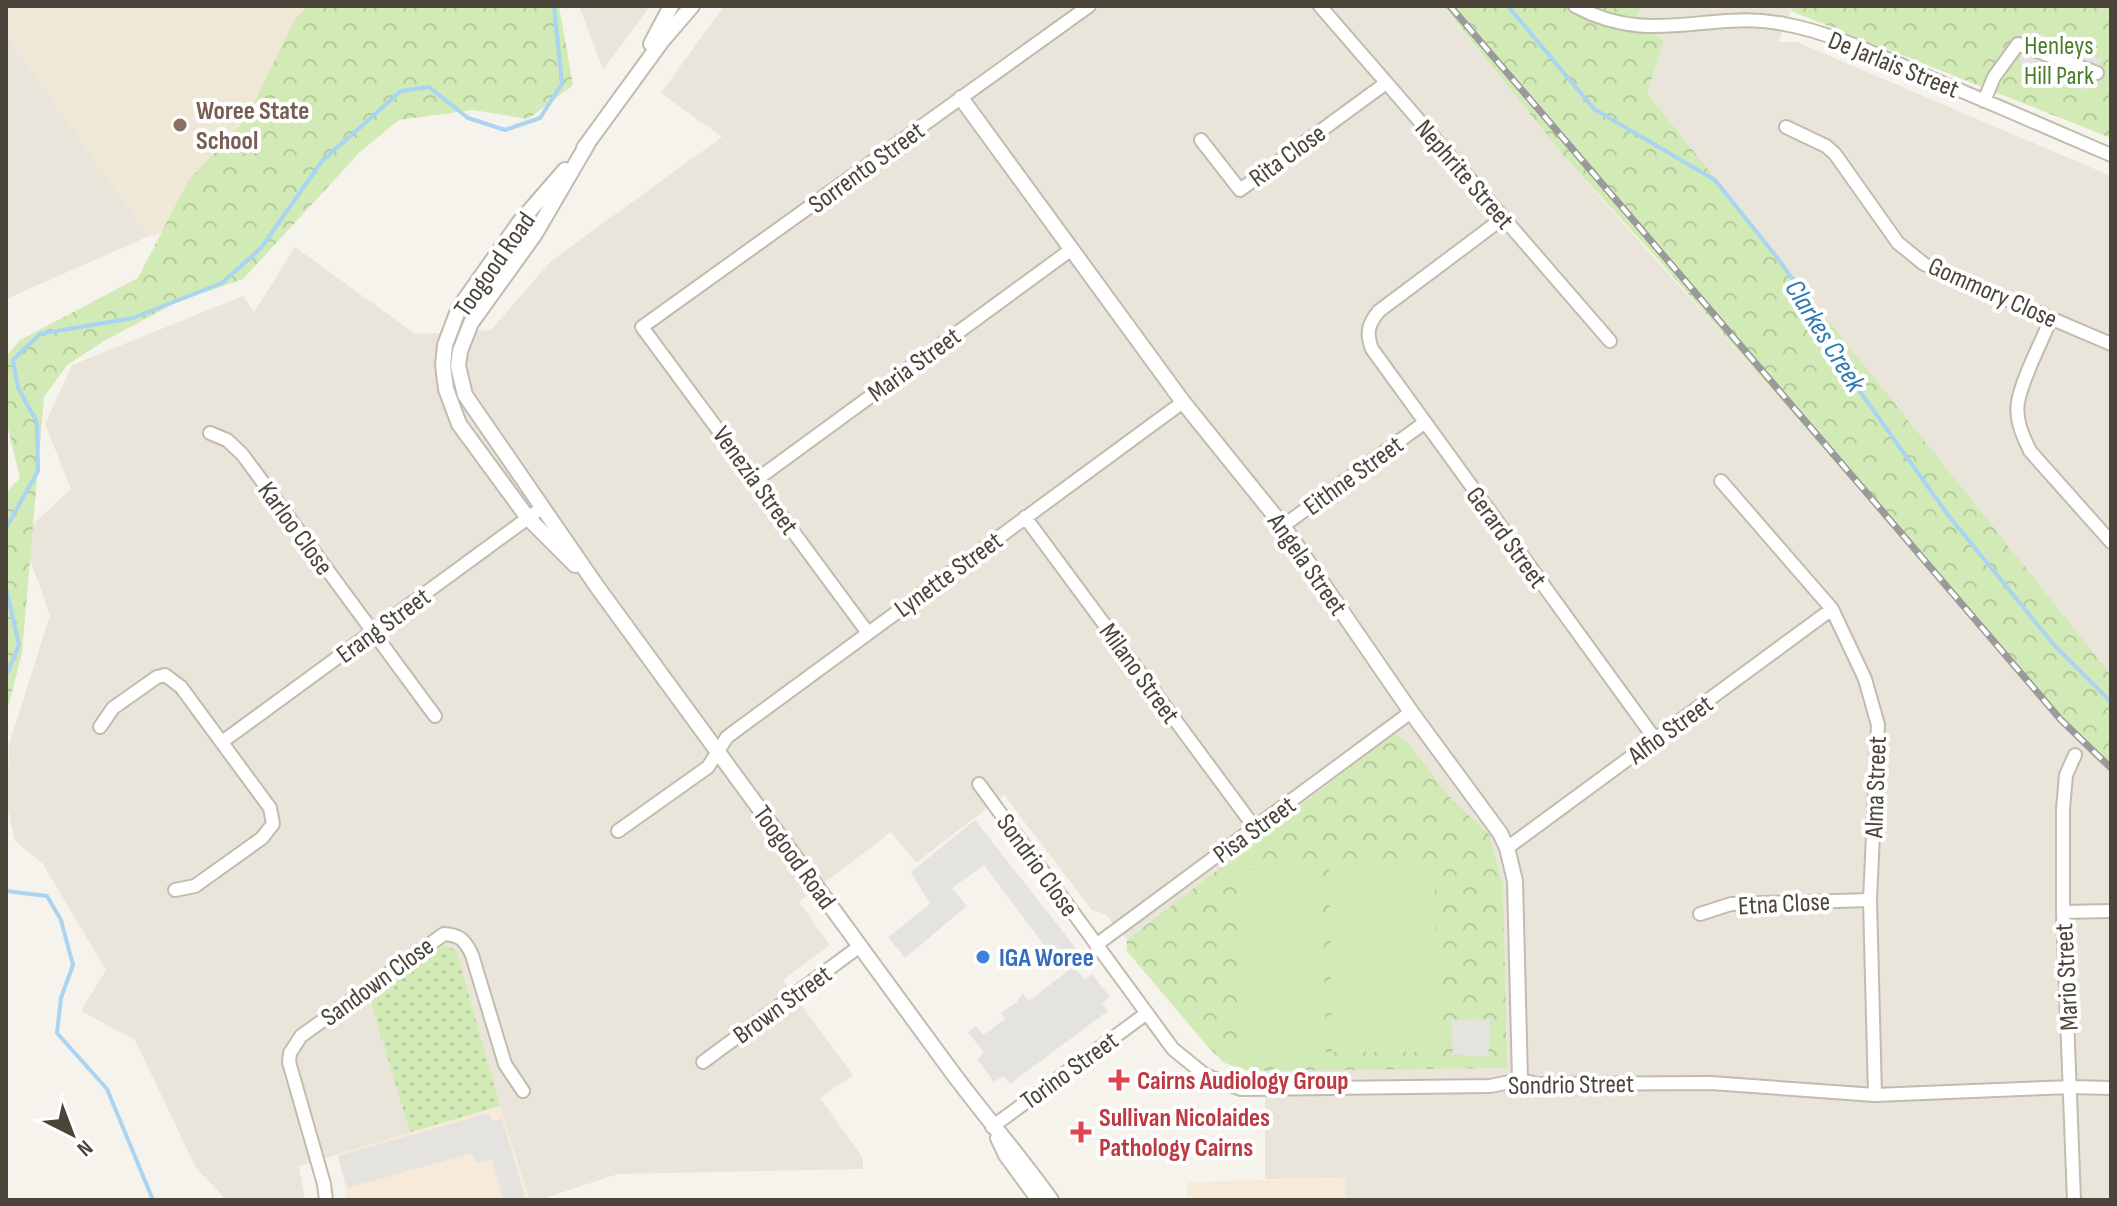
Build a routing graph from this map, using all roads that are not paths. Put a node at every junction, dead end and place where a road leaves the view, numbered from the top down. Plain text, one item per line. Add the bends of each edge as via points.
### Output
1 (671, 6) edge
2 (682, 6) edge
3 (692, 6) edge
4 (1089, 6) edge
5 (1320, 6) edge
6 (1575, 6) edge
7 (662, 41) junction
8 (2097, 73) dead end
9 (1386, 83) junction
10 (629, 87) junction
11 (961, 98) junction
12 (1984, 101) junction
13 (1786, 127) dead end
14 (1201, 140) dead end
15 (588, 143) junction
16 (2111, 155) edge
17 (1503, 218) junction
18 (1072, 249) junction
19 (2051, 318) junction
20 (642, 327) joint
21 (1610, 341) dead end
22 (2111, 344) edge
23 (1183, 402) junction
24 (1424, 423) junction
25 (210, 433) dead end
26 (756, 480) junction
27 (1721, 481) dead end
28 (543, 507) junction
29 (1025, 517) junction
30 (528, 518) junction
31 (1283, 526) junction
32 (2111, 542) edge
33 (598, 588) junction
34 (1832, 609) junction
35 (373, 633) junction
36 (868, 633) junction
37 (1411, 712) junction
38 (435, 716) dead end
39 (100, 727) dead end
40 (1655, 739) junction
41 (222, 742) junction
42 (718, 752) junction
43 (2075, 755) dead end
44 (979, 784) dead end
45 (1255, 828) junction
46 (618, 831) dead end
47 (1507, 848) junction
48 (175, 890) dead end
49 (1870, 900) junction
50 (2111, 911) edge
51 (2063, 912) junction
52 (1700, 914) dead end
53 (1096, 945) junction
54 (860, 946) junction
55 (1147, 1013) junction
56 (703, 1062) dead end
57 (1520, 1080) junction
58 (2071, 1087) junction
59 (2111, 1088) edge
60 (523, 1091) dead end
61 (1875, 1095) junction
62 (992, 1127) junction
63 (326, 1200) edge
64 (1039, 1200) edge
65 (1051, 1200) edge
66 (2074, 1200) edge

1 - 10 street
2 - 7 street, Toogood Road
3 - 7 street, Toogood Road
4 - 11 street, Sorrento Street
5 - 9 street, Nephrite Street
6 - 12 street, De Jarlais Street via 1642,27 1740,20 1783,23 1838,39
7 - 10 street, Toogood Road
8 - 12 street via 2018,44
9 - 14 street, Rita Close via 1240,190
9 - 17 street, Nephrite Street
10 - 15 street, Toogood Road
11 - 18 street, Angela Street
11 - 20 street, Sorrento Street
12 - 16 street, De Jarlais Street
13 - 19 street, Gommory Close via 1835,154 1898,243 1924,264
15 - 28 street, Toogood Road via 535,234 471,323 458,366 465,395
15 - 30 street, Toogood Road via 459,308 445,345 446,389 455,416
17 - 21 street, Nephrite Street
17 - 24 street, Gerard Street via 1379,311 1368,330 1372,349
18 - 23 street, Angela Street
18 - 26 street, Maria Street
19 - 22 street, Gommory Close
19 - 32 street via 2018,401 2022,435 2030,451
20 - 26 street, Venezia Street
23 - 29 street, Lynette Street
23 - 31 street, Angela Street
24 - 31 street, Eithne Street
24 - 40 street, Gerard Street
25 - 35 street, Karloo Close via 242,454
26 - 36 street, Venezia Street
27 - 34 street, Alma Street
28 - 30 street, Erang Street
28 - 33 street, Toogood Road
29 - 36 street, Lynette Street
29 - 45 street, Milano Street
30 - 33 street, Toogood Road
30 - 35 street, Erang Street
31 - 37 street, Angela Street
33 - 42 street, Toogood Road
34 - 40 street, Alfio Street
34 - 49 street, Alma Street via 1865,679 1878,725
35 - 38 street, Karloo Close
35 - 41 street, Erang Street
36 - 42 street, Lynette Street via 727,737
37 - 45 street, Pisa Street
37 - 47 street, Angela Street
39 - 41 street via 113,708 165,675 181,687
40 - 47 street, Alfio Street
41 - 48 street via 270,808 273,824 262,838 195,886
42 - 46 street, Lynette Street via 708,767
42 - 54 street, Toogood Road
43 - 51 street, Mario Street via 2066,775 2063,809
44 - 53 street, Sondrio Close
45 - 53 street, Pisa Street
47 - 57 street, Angela Street via 1515,881
49 - 52 street, Etna Close via 1731,904
49 - 61 street, Alma Street
50 - 51 street
51 - 58 street, Mario Street
53 - 55 street, Sondrio Street
54 - 56 street, Brown Street
54 - 62 street, Toogood Road
55 - 57 street, Sondrio Street via 1194,1068 1241,1089 1490,1086
55 - 62 street, Torino Street
57 - 61 street, Sondrio Street via 1711,1083
58 - 59 street, Sondrio Street
58 - 61 street, Sondrio Street
58 - 66 street, Mario Street
60 - 63 street, Sandown Close via 505,1064 465,941 444,934 301,1036 290,1053
62 - 64 street, Toogood Road
62 - 65 street, Toogood Road

